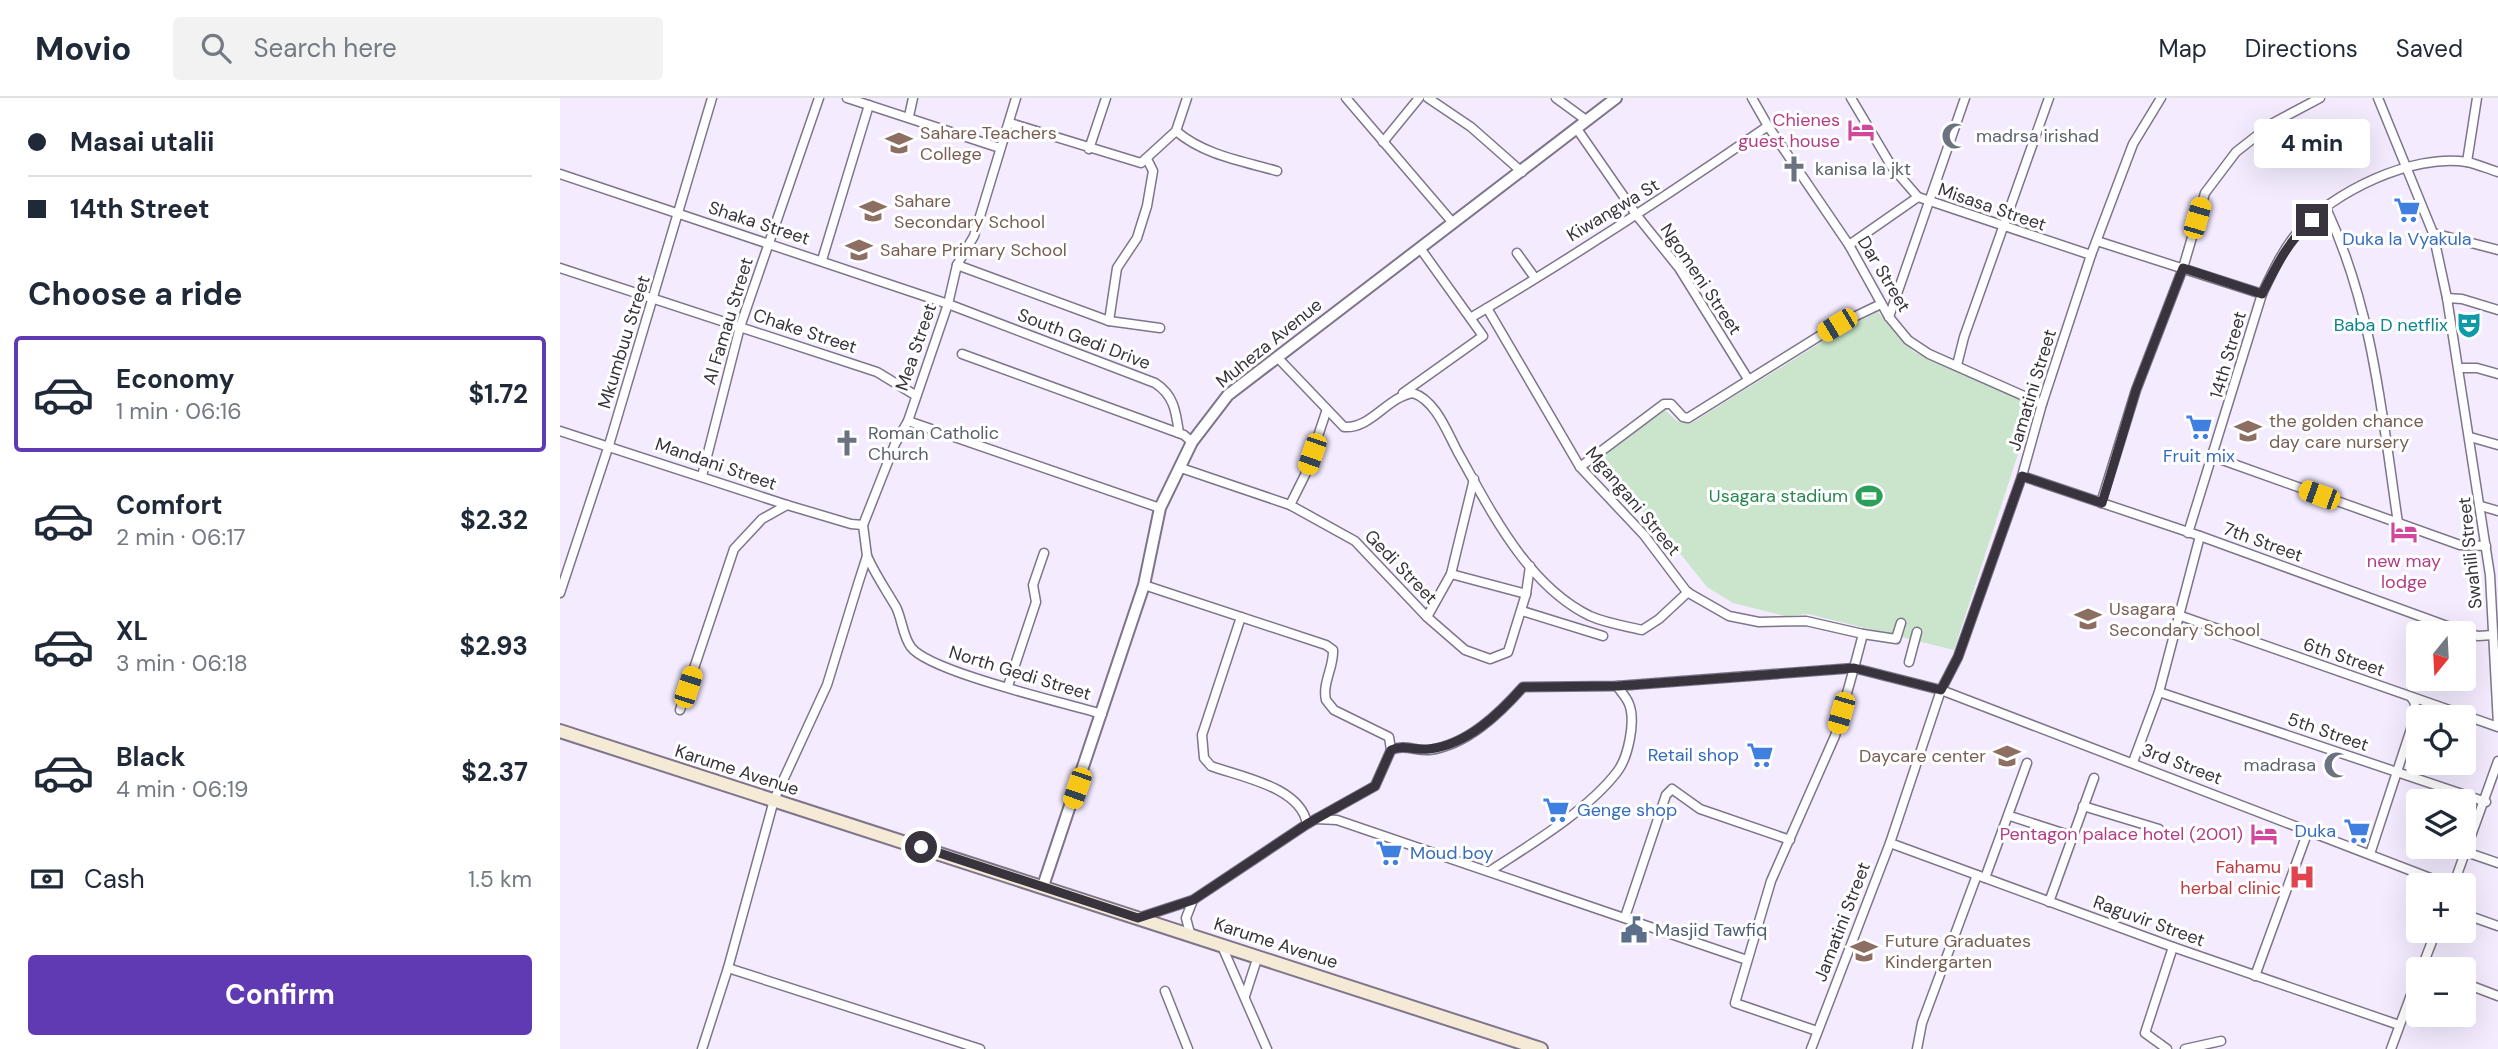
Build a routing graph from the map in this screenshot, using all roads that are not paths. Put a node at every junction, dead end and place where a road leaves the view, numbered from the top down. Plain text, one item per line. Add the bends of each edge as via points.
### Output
1 (712, 98) edge
2 (818, 98) edge
3 (847, 98) edge
4 (914, 98) edge
5 (1016, 98) edge
6 (1106, 98) edge
7 (1187, 98) edge
8 (1346, 98) edge
9 (1419, 98) edge
10 (1428, 98) edge
11 (1556, 98) edge
12 (1616, 98) edge
13 (1752, 98) edge
14 (1851, 98) edge
15 (1965, 98) edge
16 (2049, 98) edge
17 (2161, 98) edge
18 (2320, 98) edge
19 (2378, 98) edge
20 (2476, 98) edge
21 (869, 105) junction
22 (908, 116) junction
23 (1586, 120) junction
24 (1010, 123) junction
25 (1768, 126) junction
26 (1577, 129) junction
27 (1176, 131) junction
28 (1383, 142) junction
29 (1000, 148) junction
30 (1089, 149) junction
31 (1147, 159) junction
32 (2467, 162) junction
33 (2406, 168) junction
34 (1277, 171) dead end
35 (1522, 172) junction
36 (2498, 172) edge
37 (560, 174) edge
38 (1918, 198) junction
39 (1930, 203) junction
40 (2326, 208) junction
41 (680, 214) junction
42 (1638, 217) junction
43 (1453, 223) junction
44 (2004, 228) junction
45 (2433, 233) junction
46 (2097, 241) junction
47 (768, 243) junction
48 (1849, 244) junction
49 (1420, 248) junction
50 (2498, 250) edge
51 (1517, 253) dead end
52 (2091, 255) junction
53 (822, 260) junction
54 (957, 265) junction
55 (560, 268) edge
56 (2183, 268) junction
57 (1535, 278) junction
58 (2262, 294) junction
59 (2447, 298) junction
60 (654, 299) junction
61 (948, 304) junction
62 (1881, 304) junction
63 (1488, 308) junction
64 (2498, 310) edge
65 (1472, 317) junction
66 (1889, 317) junction
67 (1109, 321) junction
68 (740, 327) junction
69 (1160, 328) dead end
70 (962, 354) dead end
71 (1278, 358) junction
72 (1957, 365) junction
73 (2460, 368) junction
74 (2498, 374) edge
75 (1748, 379) junction
76 (915, 395) junction
77 (1398, 397) junction
78 (2042, 404) junction
79 (1326, 412) junction
80 (908, 421) junction
81 (560, 431) edge
82 (1179, 433) junction
83 (2470, 438) junction
84 (1192, 442) junction
85 (609, 445) junction
86 (2498, 445) edge
87 (2214, 457) junction
88 (1580, 467) junction
89 (1181, 468) junction
90 (702, 476) junction
91 (2022, 476) junction
92 (1475, 479) junction
93 (2102, 503) junction
94 (787, 505) junction
95 (1290, 505) junction
96 (2481, 506) junction
97 (1160, 508) junction
98 (2498, 511) edge
99 (2398, 523) junction
100 (863, 525) junction
101 (2188, 533) junction
102 (2200, 536) junction
103 (2486, 546) junction
104 (1044, 553) dead end
105 (867, 556) junction
106 (1530, 566) junction
107 (1451, 574) junction
108 (2494, 575) edge
109 (1144, 585) junction
110 (1688, 592) junction
111 (560, 593) edge
112 (1526, 594) junction
113 (1522, 611) junction
114 (2181, 616) junction
115 (1241, 617) junction
116 (1427, 617) junction
117 (1901, 624) dead end
118 (1917, 632) dead end
119 (1863, 634) junction
120 (2494, 635) junction
121 (1603, 636) dead end
122 (1909, 662) dead end
123 (1854, 668) junction
124 (1008, 686) junction
125 (1618, 686) junction
126 (1941, 690) junction
127 (2159, 692) junction
128 (2411, 697) junction
129 (680, 710) dead end
130 (1102, 714) junction
131 (2498, 726) edge
132 (560, 732) edge
133 (1391, 750) junction
134 (2498, 761) edge
135 (2133, 762) junction
136 (2027, 763) dead end
137 (2397, 772) junction
138 (2094, 778) dead end
139 (2495, 784) edge
140 (774, 800) junction
141 (2486, 802) junction
142 (2083, 806) junction
143 (2010, 816) junction
144 (1312, 822) junction
145 (2476, 827) edge
146 (2159, 829) dead end
147 (2308, 831) junction
148 (2072, 836) junction
149 (1790, 840) junction
150 (1890, 843) junction
151 (2370, 854) junction
152 (2476, 855) edge
153 (2498, 863) edge
154 (1490, 871) junction
155 (2419, 873) edge
156 (1981, 876) junction
157 (1043, 886) junction
158 (1193, 900) junction
159 (2049, 902) junction
160 (1625, 917) junction
161 (1138, 918) junction
162 (2476, 918) edge
163 (2498, 926) edge
164 (1190, 933) junction
165 (1221, 944) junction
166 (2172, 947) junction
167 (1258, 956) junction
168 (1747, 960) junction
169 (728, 968) junction
170 (2255, 976) junction
171 (2476, 988) edge
172 (1165, 991) dead end
173 (1245, 996) junction
174 (2498, 996) edge
175 (2406, 1007) edge
176 (2399, 1025) junction
177 (1817, 1031) junction
178 (2221, 1041) dead end
179 (702, 1049) edge
180 (980, 1049) edge
181 (1188, 1049) edge
182 (1267, 1049) edge
183 (1541, 1049) edge
184 (1811, 1049) edge
185 (1917, 1049) edge
186 (2167, 1049) edge
187 (2185, 1049) edge
188 (2391, 1049) edge

1 - 41 street, Mkumbuu Street
2 - 47 street, Al Famau Street
3 - 21 street
4 - 22 street
5 - 24 street, Mea Street
6 - 30 street
7 - 27 street
8 - 28 street
9 - 28 street
10 - 35 street via 1471,127
11 - 23 street
12 - 23 street, Muheza Avenue
13 - 25 street, Dar Street
14 - 38 street, Misasa Street via 1892,167
15 - 39 street
16 - 44 street
17 - 46 street, Jamatini Street via 2133,144
18 - 56 street via 2273,123 2217,174 2205,193
19 - 33 street, Swahili Street
20 - 32 street
21 - 22 street
21 - 53 street
22 - 29 street
23 - 26 street, Muheza Avenue
24 - 29 street, Mea Street
24 - 30 street
25 - 42 street, Kiwangwa St
25 - 48 street, Dar Street
26 - 35 street, Muheza Avenue
26 - 42 street, Ngomeni Street
27 - 31 street
27 - 34 street via 1219,155
28 - 43 street
29 - 54 street, Mea Street via 974,236
30 - 31 street via 1130,162
31 - 67 street via 1153,171 1147,206 1137,238 1117,268
32 - 33 street, 14th Street
32 - 36 street
33 - 40 street, 14th Street via 2380,176
33 - 45 street, Swahili Street
35 - 43 street, Muheza Avenue
37 - 41 street, Shaka Street
38 - 39 street, Misasa Street
38 - 48 street
39 - 44 street, Misasa Street
39 - 66 street
40 - 58 street, 14th Street via 2298,232
40 - 99 street via 2341,241 2372,343
41 - 47 street, Shaka Street
41 - 60 street, Mkumbuu Street
42 - 57 street, Kiwangwa St
42 - 75 street, Ngomeni Street via 1692,286
43 - 49 street, Muheza Avenue
44 - 52 street, Misasa Street
44 - 72 street
45 - 50 street
45 - 59 street, Swahili Street
46 - 52 street, Jamatini Street
46 - 56 street
47 - 53 street, Shaka Street
47 - 68 street, Al Famau Street
48 - 62 street, Dar Street
49 - 65 street
49 - 71 street, Muheza Avenue
51 - 57 street
52 - 78 street, Jamatini Street
53 - 61 street, Shaka Street
54 - 61 street, Mea Street
54 - 67 street
55 - 60 street, Chake Street
56 - 58 street
56 - 93 street via 2136,390
57 - 63 street, Kiwangwa St
58 - 87 street, 14th Street
59 - 64 street
59 - 73 street, Swahili Street
60 - 68 street, Chake Street
60 - 85 street, Mkumbuu Street
61 - 76 street, Mea Street
61 - 82 street, South Gedi Drive via 1155,383 1175,407
62 - 66 street, Dar Street
62 - 75 street
63 - 65 street, Kiwangwa St
63 - 88 street, Mgangani Street
65 - 77 street via 1483,336
66 - 72 street, Dar Street via 1908,340
67 - 69 street
68 - 76 street, Chake Street via 877,372
68 - 90 street, Al Famau Street
70 - 82 street
71 - 79 street
71 - 84 street, Muheza Avenue via 1228,395
72 - 78 street, Dar Street
73 - 74 street
73 - 83 street, Swahili Street
75 - 88 street via 1687,418 1664,404
76 - 80 street, Mea Street
77 - 79 street via 1352,428
77 - 92 street via 1413,393 1427,401
78 - 91 street, Jamatini Street
79 - 95 street
80 - 97 street
80 - 100 street, Mea Street
81 - 85 street, Mandani Street
82 - 84 street
83 - 86 street
83 - 96 street, Swahili Street
84 - 89 street, Muheza Avenue
85 - 90 street, Mandani Street
85 - 111 street, Mkumbuu Street
87 - 99 street
87 - 101 street, 14th Street
88 - 110 street, Mgangani Street via 1644,535
89 - 95 street, Gedi Street
89 - 97 street, Muheza Avenue
90 - 94 street, Mandani Street
91 - 93 street, 7th Street
91 - 126 street, Jamatini Street via 1958,657
92 - 106 street via 1484,501
92 - 107 street
93 - 101 street, 7th Street
94 - 100 street, Mandani Street
94 - 129 street via 762,519 734,549
95 - 116 street, Gedi Street via 1355,541
96 - 98 street
96 - 103 street, Swahili Street
97 - 109 street, Muheza Avenue
99 - 103 street via 2460,545
100 - 105 street, Mea Street
101 - 102 street, 7th Street
102 - 114 street
102 - 120 street, 7th Street via 2458,630
103 - 108 street, Swahili Street
104 - 124 street via 1033,585 1036,602
105 - 124 street, North Gedi Street via 895,607 909,646 922,658 964,676
105 - 140 street, Mea Street via 827,685
106 - 110 street via 1578,609 1602,621 1642,630
106 - 112 street, Gedi Street
107 - 112 street
107 - 116 street
108 - 120 street, Swahili Street
109 - 115 street
109 - 130 street, Muheza Avenue
110 - 119 street, Mgangani Street via 1729,616 1759,622 1806,621
112 - 113 street, Gedi Street
113 - 116 street, Gedi Street via 1508,652 1490,659 1465,650
113 - 121 street
114 - 127 street
114 - 128 street, 6th Street
115 - 133 street via 1333,650 1326,700 1334,710 1389,737
115 - 144 street via 1202,735 1204,758 1211,766 1289,796
117 - 119 street, Mgangani Street via 1896,639
118 - 122 street
119 - 123 street
120 - 131 street, Swahili Street
123 - 125 street
123 - 126 street
123 - 149 street via 1835,736
124 - 130 street, North Gedi Street
125 - 133 street via 1523,687 1497,717 1466,736 1429,750
125 - 154 street via 1630,706 1630,721 1629,742 1616,774 1552,830
126 - 135 street, 3rd Street
126 - 150 street, Jamatini Street
127 - 135 street
127 - 137 street, 5th Street
128 - 131 street, 6th Street
128 - 137 street via 2415,703 2413,723
130 - 157 street, Muheza Avenue
132 - 140 main road, Karume Avenue
133 - 144 street via 1375,786
134 - 139 street
135 - 147 street, 3rd Street
136 - 143 street
137 - 141 street, 5th Street
137 - 151 street
138 - 142 street
139 - 141 street
140 - 157 main road, Karume Avenue
140 - 169 street, Mea Street
141 - 145 street
142 - 146 street
142 - 148 street
143 - 148 street
143 - 156 street
144 - 154 street via 1337,820
144 - 158 street
147 - 151 street, 3rd Street
147 - 170 street
148 - 159 street
149 - 160 street via 1700,809 1672,789 1666,795
149 - 168 street via 1771,881
150 - 156 street, Raguvir Street
150 - 177 street, Jamatini Street
151 - 155 street, 3rd Street
152 - 153 street
154 - 160 street
156 - 159 street, Raguvir Street
156 - 185 street via 1922,1023
157 - 161 main road, Karume Avenue
158 - 161 street
158 - 164 street via 1186,918
159 - 166 street, Raguvir Street
160 - 168 street
161 - 164 main road, Karume Avenue
162 - 163 street
164 - 165 main road, Karume Avenue
165 - 167 main road, Karume Avenue
165 - 173 street
166 - 170 street, Raguvir Street
166 - 186 street via 2145,1033
167 - 173 street
167 - 183 main road, Karume Avenue
168 - 177 street via 1735,1003
169 - 179 street, Mea Street
169 - 180 street
170 - 176 street, Raguvir Street
171 - 174 street
172 - 181 street
173 - 182 street
175 - 176 street
176 - 188 street
177 - 184 street, Jamatini Street
178 - 187 street

